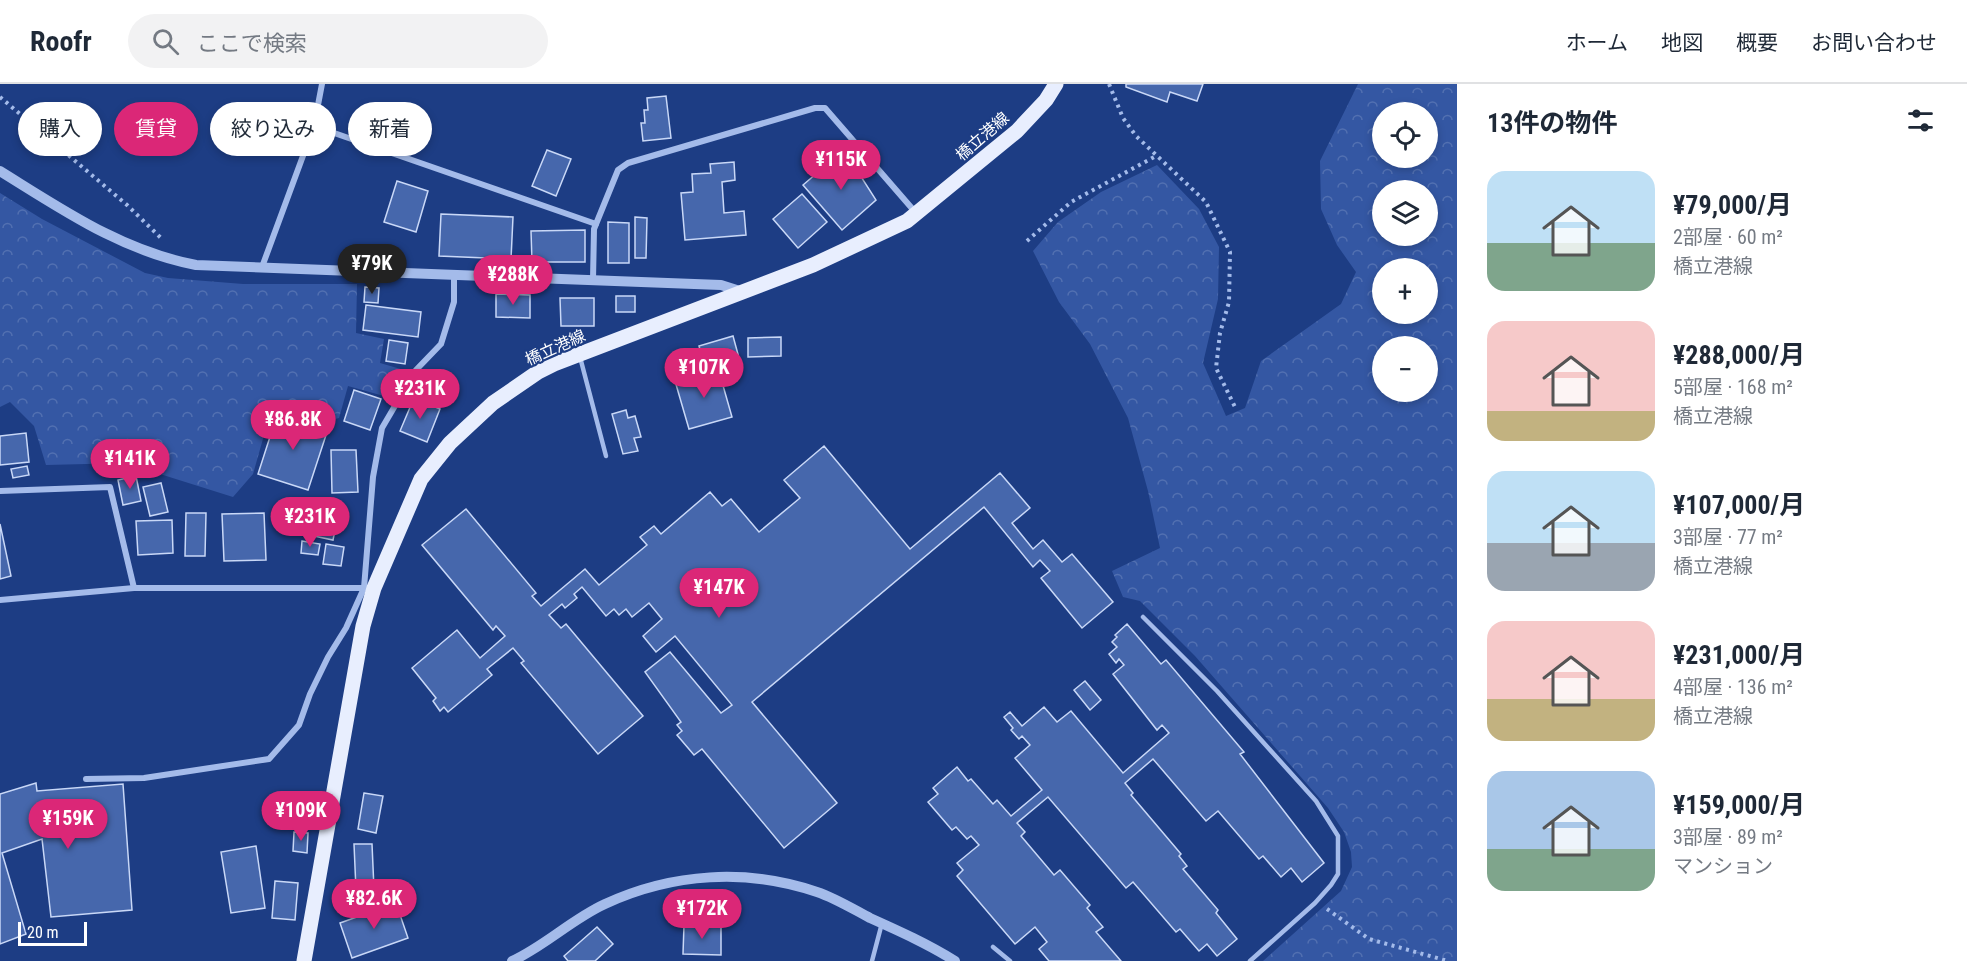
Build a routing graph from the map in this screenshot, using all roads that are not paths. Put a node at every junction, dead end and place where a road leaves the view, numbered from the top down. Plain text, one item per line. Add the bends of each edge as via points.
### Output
1 (322, 84) edge
2 (1056, 84) edge
3 (319, 102) edge
4 (336, 134) edge
5 (303, 156) edge
6 (0, 171) edge
7 (916, 214) junction
8 (596, 224) junction
9 (262, 267) junction
10 (454, 275) junction
11 (593, 280) junction
12 (743, 292) junction
13 (579, 355) junction
14 (606, 456) dead end
15 (0, 491) edge
16 (134, 588) junction
17 (369, 588) junction
18 (0, 600) edge
19 (1143, 617) dead end
20 (86, 779) dead end
21 (882, 923) junction
22 (993, 947) dead end
23 (304, 961) edge
24 (512, 961) edge
25 (872, 961) edge
26 (955, 961) edge
27 (1010, 961) edge
28 (1250, 961) edge

1 - 3 street
2 - 7 main road, 橋立港線 via 1017,131
4 - 8 street
5 - 9 street
6 - 9 street via 103,234 196,265
7 - 8 street via 825,108 815,108 628,163 618,170
7 - 12 main road, 橋立港線 via 865,242
8 - 11 street
9 - 10 street
10 - 11 street
10 - 17 street via 454,302 441,344 416,370 382,428 373,477
11 - 12 street via 722,285
12 - 13 main road, 橋立港線
13 - 14 lane
13 - 17 main road, 橋立港線 via 514,387 450,443 422,479
15 - 16 street via 110,487
16 - 17 street
16 - 18 street
17 - 20 street via 328,657 299,725 269,759 144,778
17 - 23 main road, 橋立港線
19 - 28 lane via 1217,691 1316,801 1338,836 1338,874 1315,903
21 - 24 street via 818,892 780,880 741,876 694,879 648,887 605,903
21 - 25 lane
21 - 26 street
22 - 27 lane

